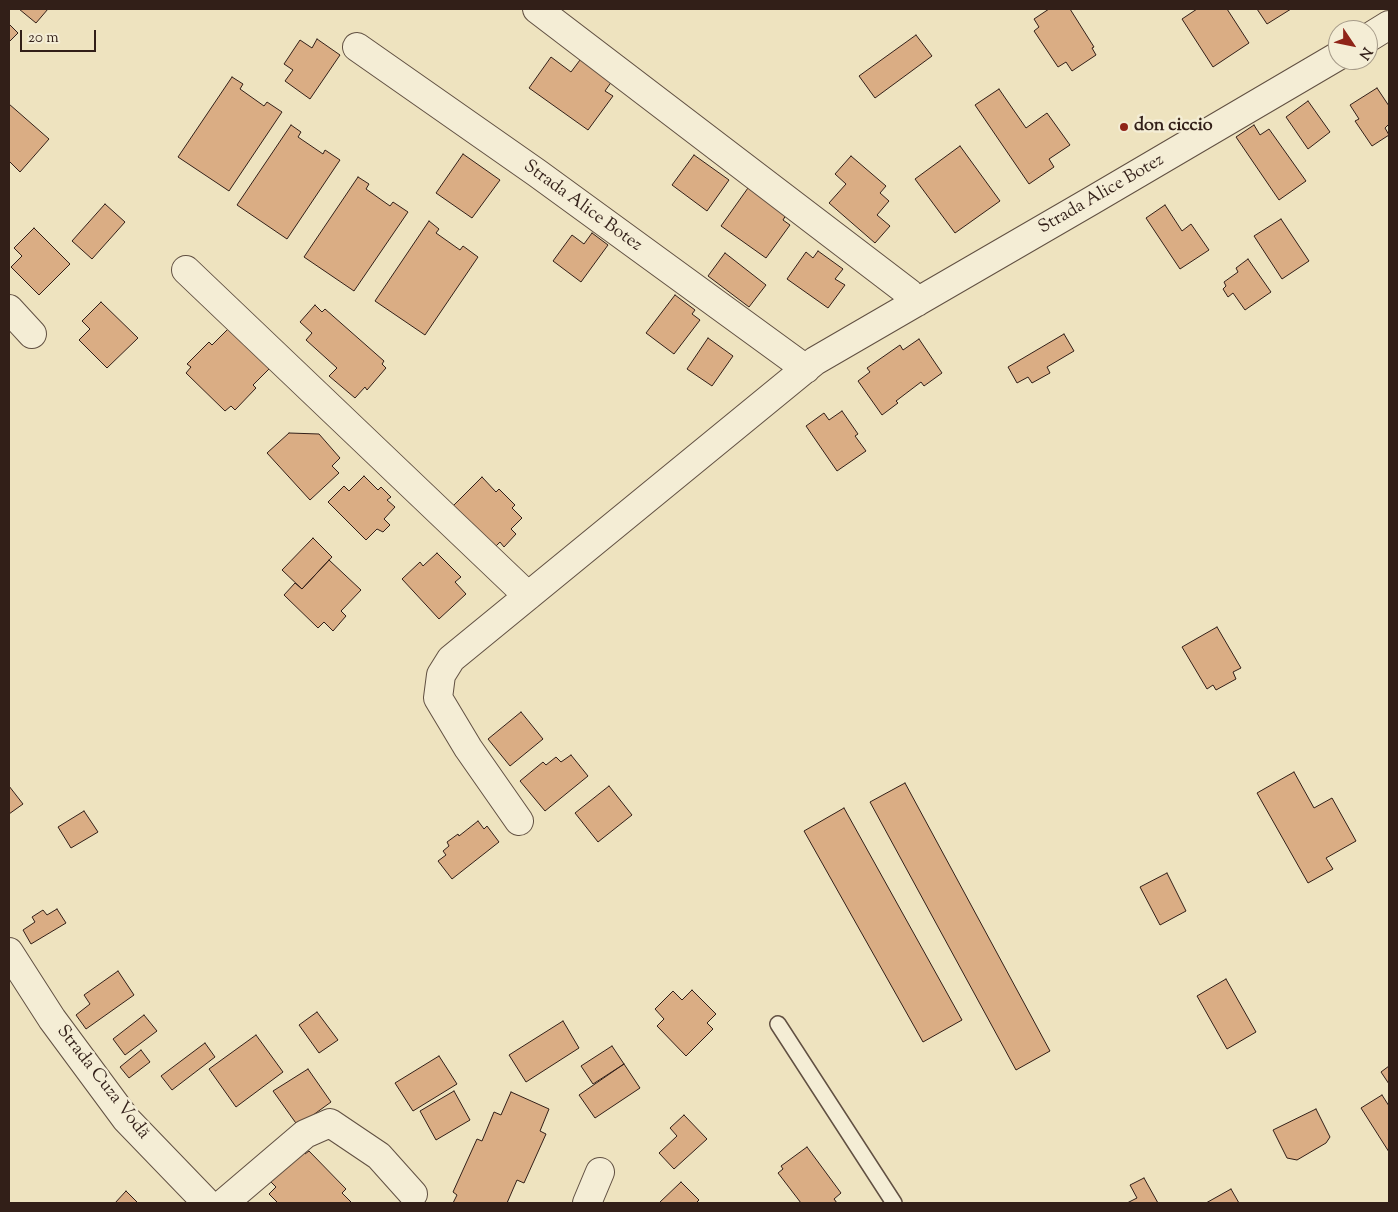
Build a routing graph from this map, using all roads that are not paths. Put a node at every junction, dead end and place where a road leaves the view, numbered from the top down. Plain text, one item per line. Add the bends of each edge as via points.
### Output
1 (537, 9) edge
2 (1389, 25) edge
3 (1378, 32) edge
4 (357, 46) dead end
5 (1328, 62) edge
6 (186, 270) dead end
7 (917, 302) junction
8 (9, 309) edge
9 (32, 334) dead end
10 (806, 369) junction
11 (528, 596) junction
12 (519, 820) dead end
13 (9, 952) edge
14 (778, 1024) dead end
15 (600, 1172) dead end
16 (413, 1194) dead end
17 (207, 1203) edge
18 (224, 1203) edge
19 (587, 1203) edge
20 (894, 1203) edge

1 - 7 street
2 - 3 street
4 - 10 street, Strada Alice Botez
5 - 7 street, Strada Alice Botez
6 - 11 street
7 - 10 street, Strada Alice Botez
8 - 9 street
10 - 11 street, Strada Alice Botez
11 - 12 street, Strada Alice Botez via 451,659 441,675 438,698 468,748
13 - 17 street, Strada Cuza Vodă via 52,1019 126,1119
14 - 20 lane
15 - 19 street
16 - 18 street via 379,1156 330,1122 305,1134

